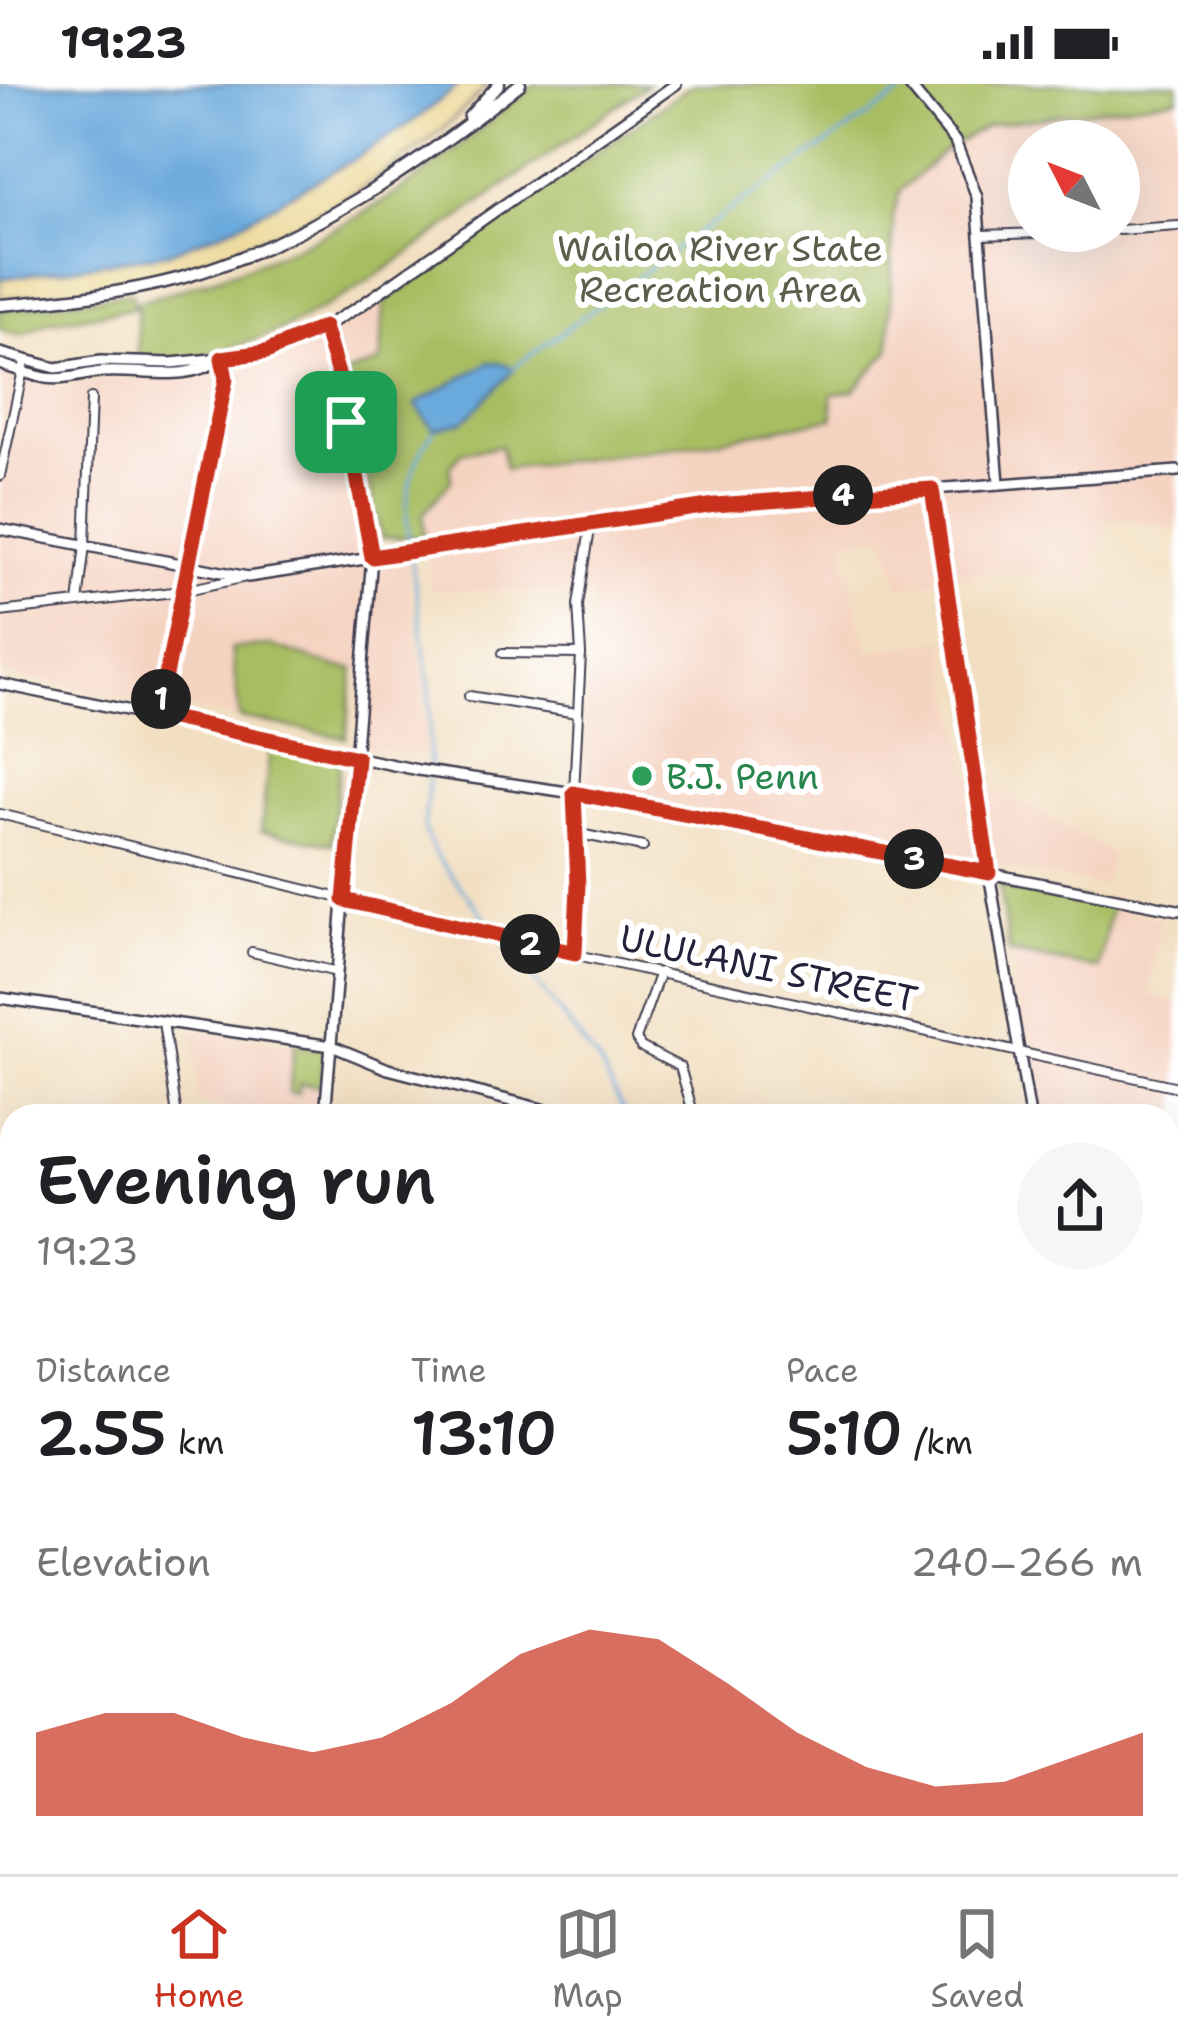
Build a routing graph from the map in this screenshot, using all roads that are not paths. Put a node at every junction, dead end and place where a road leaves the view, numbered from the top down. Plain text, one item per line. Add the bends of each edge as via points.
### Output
1 (499, 84) edge
2 (520, 84) edge
3 (676, 84) edge
4 (908, 84) edge
5 (432, 152) junction
6 (1178, 226) edge
7 (1140, 229) edge
8 (1008, 235) edge
9 (982, 236) junction
10 (0, 305) edge
11 (324, 327) junction
12 (0, 353) edge
13 (222, 358) junction
14 (0, 364) edge
15 (24, 366) junction
16 (91, 398) dead end
17 (1178, 471) edge
18 (0, 476) edge
19 (999, 484) junction
20 (932, 489) junction
21 (591, 523) junction
22 (0, 529) edge
23 (85, 545) junction
24 (372, 557) junction
25 (188, 563) junction
26 (248, 577) junction
27 (182, 591) junction
28 (78, 603) junction
29 (0, 612) edge
30 (503, 652) dead end
31 (581, 654) junction
32 (0, 684) edge
33 (469, 695) dead end
34 (577, 713) junction
35 (158, 715) junction
36 (357, 758) junction
37 (574, 793) junction
38 (0, 814) edge
39 (575, 833) junction
40 (643, 847) dead end
41 (989, 873) junction
42 (344, 900) junction
43 (1178, 910) edge
44 (253, 952) dead end
45 (575, 953) junction
46 (339, 972) junction
47 (660, 972) junction
48 (0, 998) edge
49 (164, 1022) junction
50 (332, 1046) junction
51 (1021, 1051) junction
52 (1178, 1087) edge
53 (175, 1104) edge
54 (326, 1104) edge
55 (523, 1104) edge
56 (691, 1104) edge
57 (1028, 1104) edge

1 - 5 main road
2 - 5 main road
3 - 11 street
4 - 9 street via 970,170
5 - 10 main road via 350,206 221,265 119,291
6 - 7 street
8 - 9 street
9 - 19 street
11 - 13 street via 266,352
11 - 24 street
12 - 15 street
13 - 15 street
13 - 25 street via 226,379
14 - 15 street
15 - 18 street
16 - 23 street
17 - 19 street
19 - 20 street
20 - 21 street
20 - 41 street
21 - 24 street
21 - 31 street via 578,605
22 - 23 street
23 - 25 street
23 - 28 street
24 - 26 street
24 - 36 street
25 - 26 street
25 - 27 street
26 - 27 street
27 - 28 street
27 - 35 street
28 - 29 street
30 - 31 street
31 - 34 street
32 - 35 street
33 - 34 street
34 - 37 street
35 - 36 street
36 - 37 street
36 - 42 street
37 - 39 street
37 - 41 street
38 - 42 street, ULULANI STREET
39 - 40 street
39 - 45 street
41 - 43 street
41 - 51 street
42 - 45 street, ULULANI STREET
42 - 46 street
44 - 46 street
45 - 47 street, ULULANI STREET
46 - 50 street
47 - 51 street, ULULANI STREET
47 - 56 street via 636,1039 680,1067
48 - 49 street
49 - 50 street
49 - 53 street
50 - 54 street
50 - 55 street
51 - 52 street, ULULANI STREET
51 - 57 street

